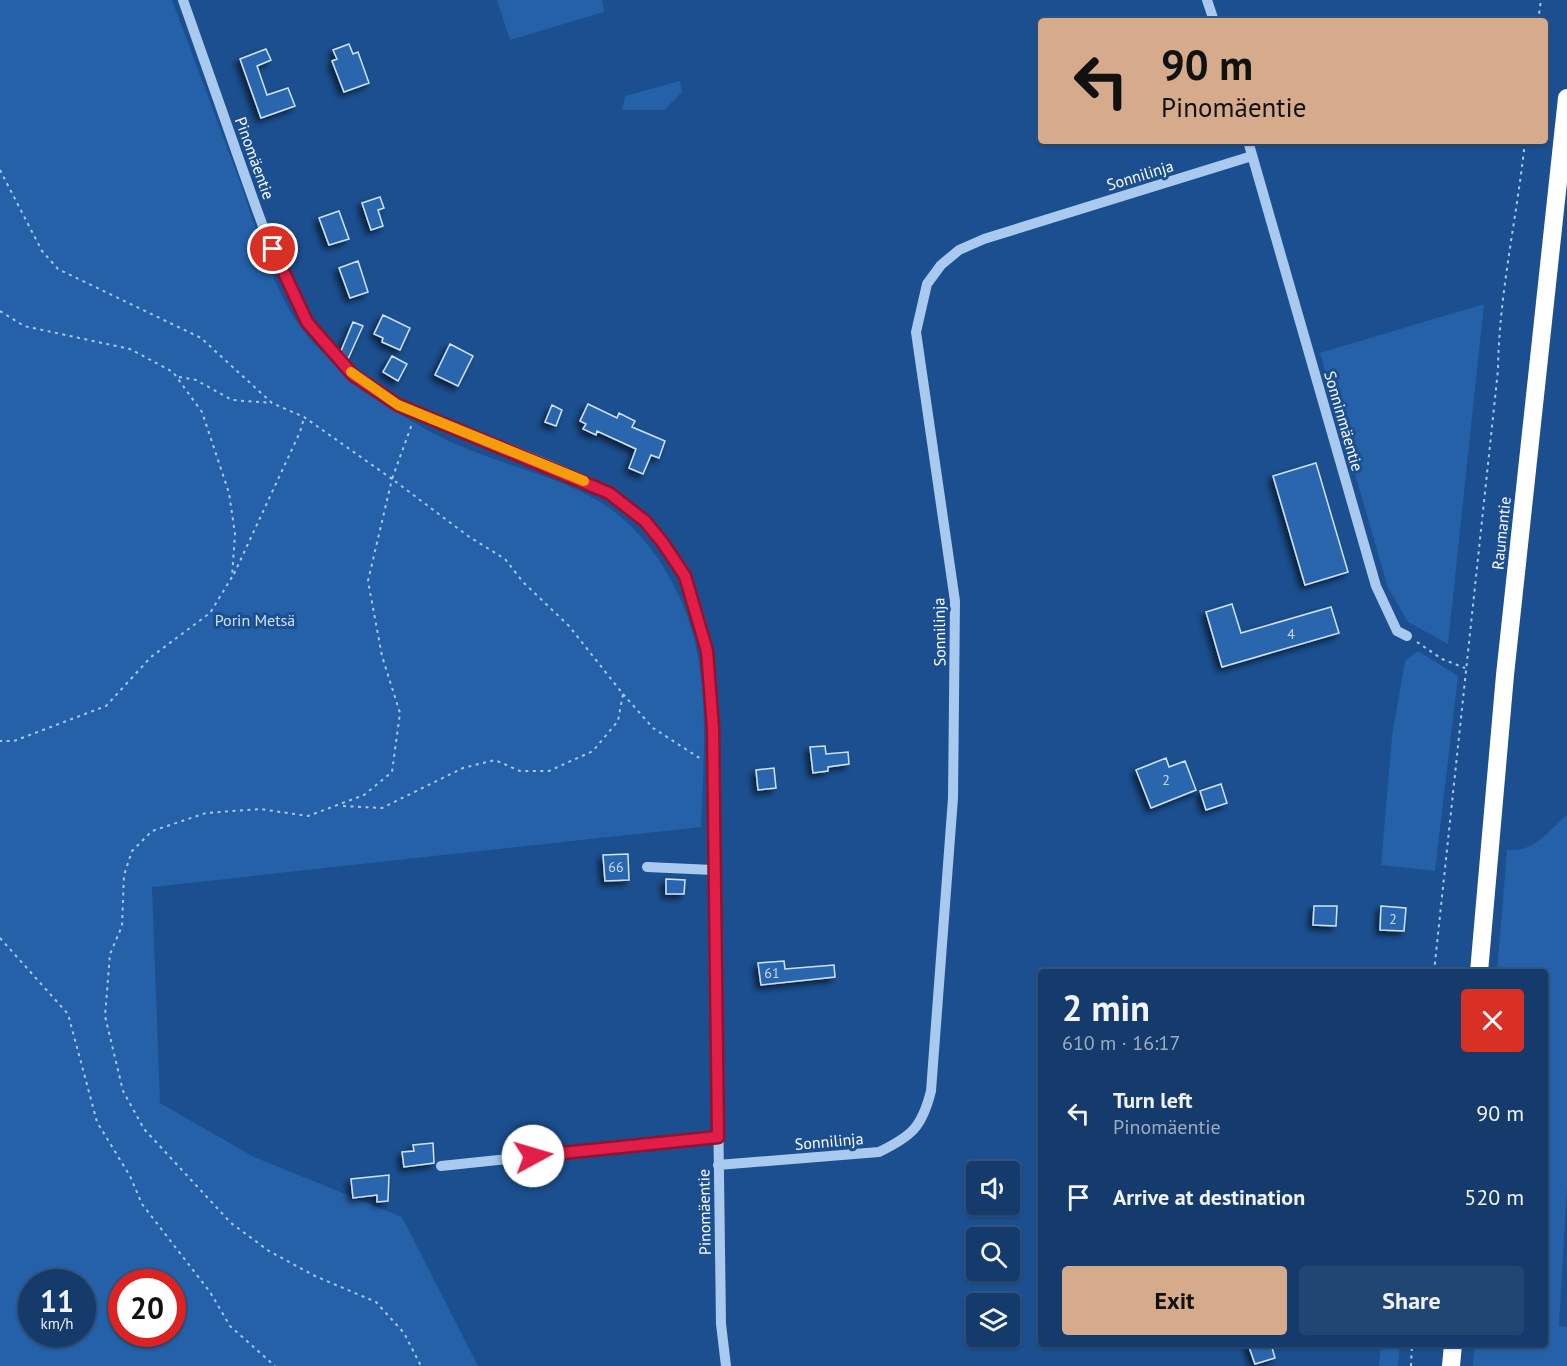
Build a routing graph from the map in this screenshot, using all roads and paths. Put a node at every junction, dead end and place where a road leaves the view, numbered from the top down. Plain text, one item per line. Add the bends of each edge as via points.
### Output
1 (183, 0) edge
2 (1207, 0) edge
3 (1540, 0) edge
4 (1213, 18) edge
5 (1538, 18) edge
6 (1567, 98) edge
7 (1249, 144) edge
8 (1525, 144) edge
9 (1252, 156) junction
10 (0, 170) edge
11 (0, 311) edge
12 (176, 376) junction
13 (272, 403) junction
14 (417, 413) junction
15 (304, 417) junction
16 (392, 479) junction
17 (232, 577) junction
18 (1407, 636) joint
19 (1465, 669) junction
20 (623, 694) junction
21 (0, 741) edge
22 (714, 770) junction
23 (340, 805) junction
24 (648, 867) dead end
25 (713, 870) junction
26 (0, 938) edge
27 (1434, 969) edge
28 (1479, 969) edge
29 (718, 1137) junction
30 (718, 1165) junction
31 (441, 1166) dead end
32 (1412, 1347) edge
33 (1453, 1347) edge
34 (274, 1366) edge
35 (421, 1366) edge
36 (726, 1366) edge
37 (1410, 1366) edge
38 (1451, 1366) edge

1 - 14 street, Pinomäentie via 266,235 307,322 353,375
2 - 4 street
3 - 5 path
6 - 28 highway, Raumantie via 1505,675
7 - 9 street, Sonninmäentie
8 - 19 path via 1514,231 1502,288 1498,370
9 - 18 street, Sonninmäentie via 1376,586 1397,631
9 - 30 street, Sonnilinja via 984,239 959,250 927,284 916,332 955,601 953,798 931,1091 925,1118 901,1141 879,1152
10 - 13 path via 42,251 57,269 201,338
11 - 12 path via 24,326 130,349
12 - 13 path via 195,380 232,400
12 - 17 path via 201,412 229,493 235,534
13 - 15 path
14 - 16 path
14 - 22 street, Pinomäentie via 609,493 645,521 685,576 707,651
15 - 16 path
15 - 17 path
16 - 20 path via 505,559 569,626
16 - 23 path via 368,581 382,656 400,713 392,772 364,795
17 - 21 path via 210,613 151,657 106,706 43,732
18 - 19 path
19 - 27 path
20 - 22 path via 653,728 687,747
20 - 23 path via 618,721 594,751 549,771 520,771 495,760 463,768 382,808
22 - 25 street, Pinomäentie
23 - 35 path via 308,816 260,809 206,813 152,831 132,851 124,875 122,926 110,954 105,1016 123,1091 144,1129 231,1223 269,1251 376,1302 404,1333
24 - 25 street
25 - 29 street, Pinomäentie
26 - 34 path via 68,1014 97,1122 142,1204 210,1292 230,1326
29 - 30 street, Pinomäentie
29 - 31 street
30 - 36 street, Pinomäentie
32 - 37 path
33 - 38 highway

